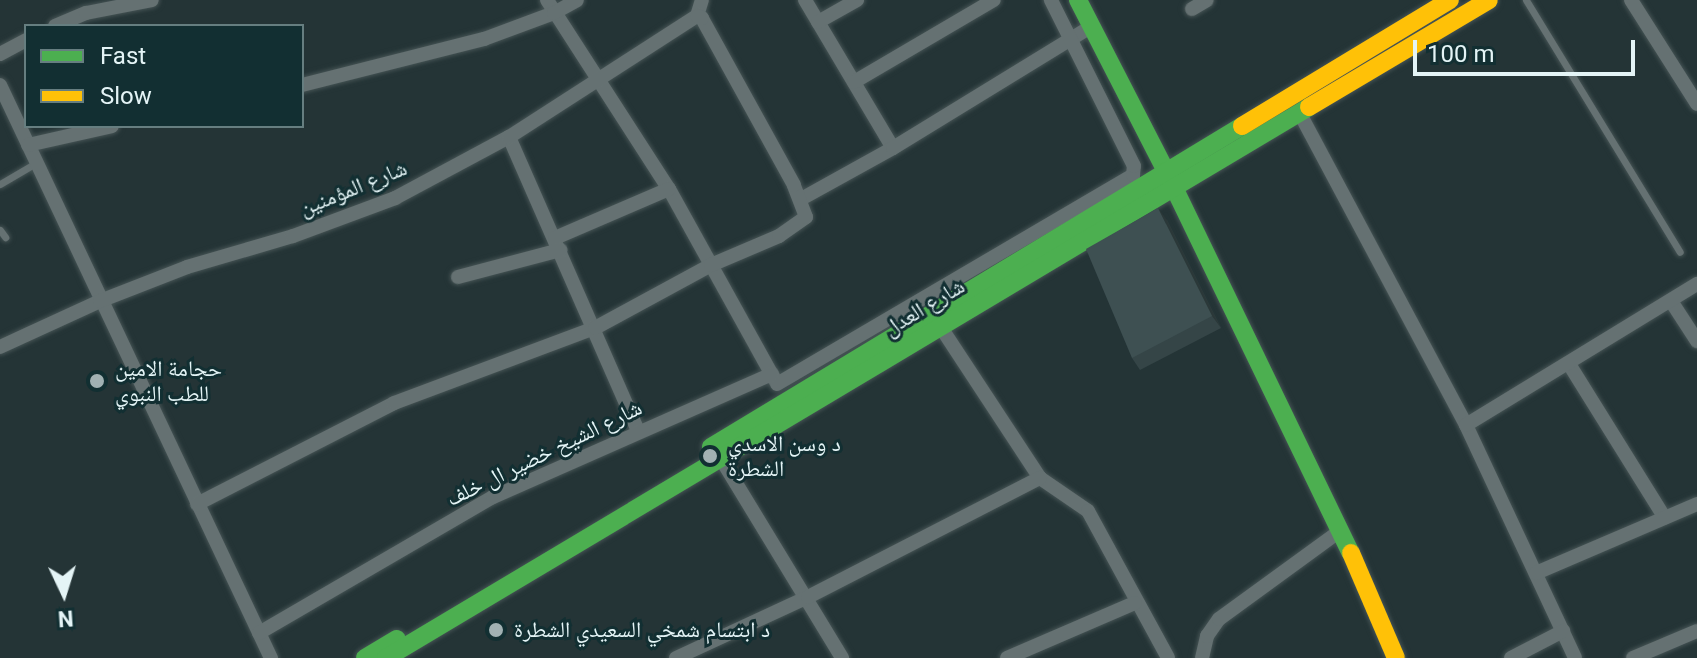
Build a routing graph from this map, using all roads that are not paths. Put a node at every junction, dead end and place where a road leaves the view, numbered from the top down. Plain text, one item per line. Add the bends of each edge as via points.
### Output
1 (152, 0) edge
2 (577, 0) edge
3 (702, 0) edge
4 (805, 0) edge
5 (857, 0) edge
6 (994, 0) edge
7 (1051, 0) edge
8 (1078, 0) edge
9 (1207, 0) edge
10 (1450, 0) edge
11 (1489, 0) edge
12 (1526, 0) edge
13 (1631, 0) edge
14 (550, 7) edge
15 (1192, 9) dead end
16 (697, 16) junction
17 (818, 22) junction
18 (60, 24) edge
19 (1092, 26) junction
20 (1072, 38) junction
21 (24, 41) edge
22 (0, 54) edge
23 (598, 81) junction
24 (854, 82) junction
25 (304, 84) edge
26 (0, 85) edge
27 (1697, 104) edge
28 (1299, 112) junction
29 (103, 128) edge
30 (509, 137) junction
31 (28, 145) junction
32 (893, 148) junction
33 (36, 163) junction
34 (1169, 179) junction
35 (0, 184) edge
36 (669, 189) junction
37 (801, 199) junction
38 (558, 244) junction
39 (1680, 252) dead end
40 (711, 265) junction
41 (458, 277) dead end
42 (1697, 284) edge
43 (100, 301) junction
44 (1671, 301) junction
45 (940, 326) junction
46 (595, 328) junction
47 (1697, 341) edge
48 (0, 347) edge
49 (1569, 364) junction
50 (778, 386) junction
51 (1466, 425) junction
52 (638, 431) junction
53 (720, 457) junction
54 (1040, 478) junction
55 (197, 504) junction
56 (1697, 504) edge
57 (1665, 518) junction
58 (1341, 530) junction
59 (1536, 573) junction
60 (808, 597) junction
61 (1135, 603) junction
62 (1563, 631) junction
63 (1697, 631) edge
64 (259, 633) junction
65 (271, 658) edge
66 (365, 658) edge
67 (386, 658) edge
68 (676, 658) edge
69 (842, 658) edge
70 (1007, 658) edge
71 (1168, 658) edge
72 (1202, 658) edge
73 (1396, 658) edge
74 (1511, 658) edge
75 (1575, 658) edge
76 (1633, 658) edge

1 - 18 street via 86,13
2 - 14 street
3 - 16 street
4 - 17 street
5 - 17 street
6 - 24 street
7 - 20 street
8 - 19 street
9 - 15 street
10 - 34 street, شارع العدل
11 - 28 street, شارع العدل
12 - 39 lane
13 - 27 street
14 - 23 street
14 - 25 street via 484,39
16 - 23 street, شارع المؤمنين
16 - 37 street
17 - 24 street
19 - 20 street
19 - 34 street
20 - 32 street
20 - 50 street, شارع الشيخ خضير ال خلف via 1134,166 1133,175
21 - 22 street
23 - 30 street, شارع المؤمنين
23 - 36 street
24 - 32 street
26 - 31 street
28 - 34 street, شارع العدل
28 - 51 street
29 - 31 street
30 - 38 street
30 - 43 street, شارع المؤمنين via 356,216 187,267
31 - 33 street
32 - 37 street
33 - 35 lane
33 - 43 street
34 - 45 street, شارع العدل
34 - 50 street, شارع العدل
34 - 58 street
36 - 38 street
36 - 40 street
37 - 40 street via 806,217 779,236
38 - 41 street
38 - 46 street
40 - 46 street
40 - 50 street
42 - 44 street
43 - 48 street, شارع المؤمنين
43 - 55 street
44 - 47 street
44 - 49 street
45 - 53 street, شارع العدل
45 - 54 street
46 - 52 street
46 - 55 street via 394,403
49 - 51 street
49 - 57 street
50 - 52 street, شارع الشيخ خضير ال خلف
50 - 66 street, شارع العدل
51 - 59 street
52 - 64 street, شارع الشيخ خضير ال خلف via 493,497
53 - 60 street
53 - 67 street, شارع العدل
54 - 60 street
54 - 61 street via 1088,511
55 - 64 street
56 - 57 street
57 - 59 street
58 - 72 street via 1219,619 1207,636
58 - 73 street
59 - 62 street
60 - 68 street
60 - 69 street
61 - 70 street
61 - 71 street
62 - 74 street
62 - 75 street
63 - 76 street
64 - 65 street

